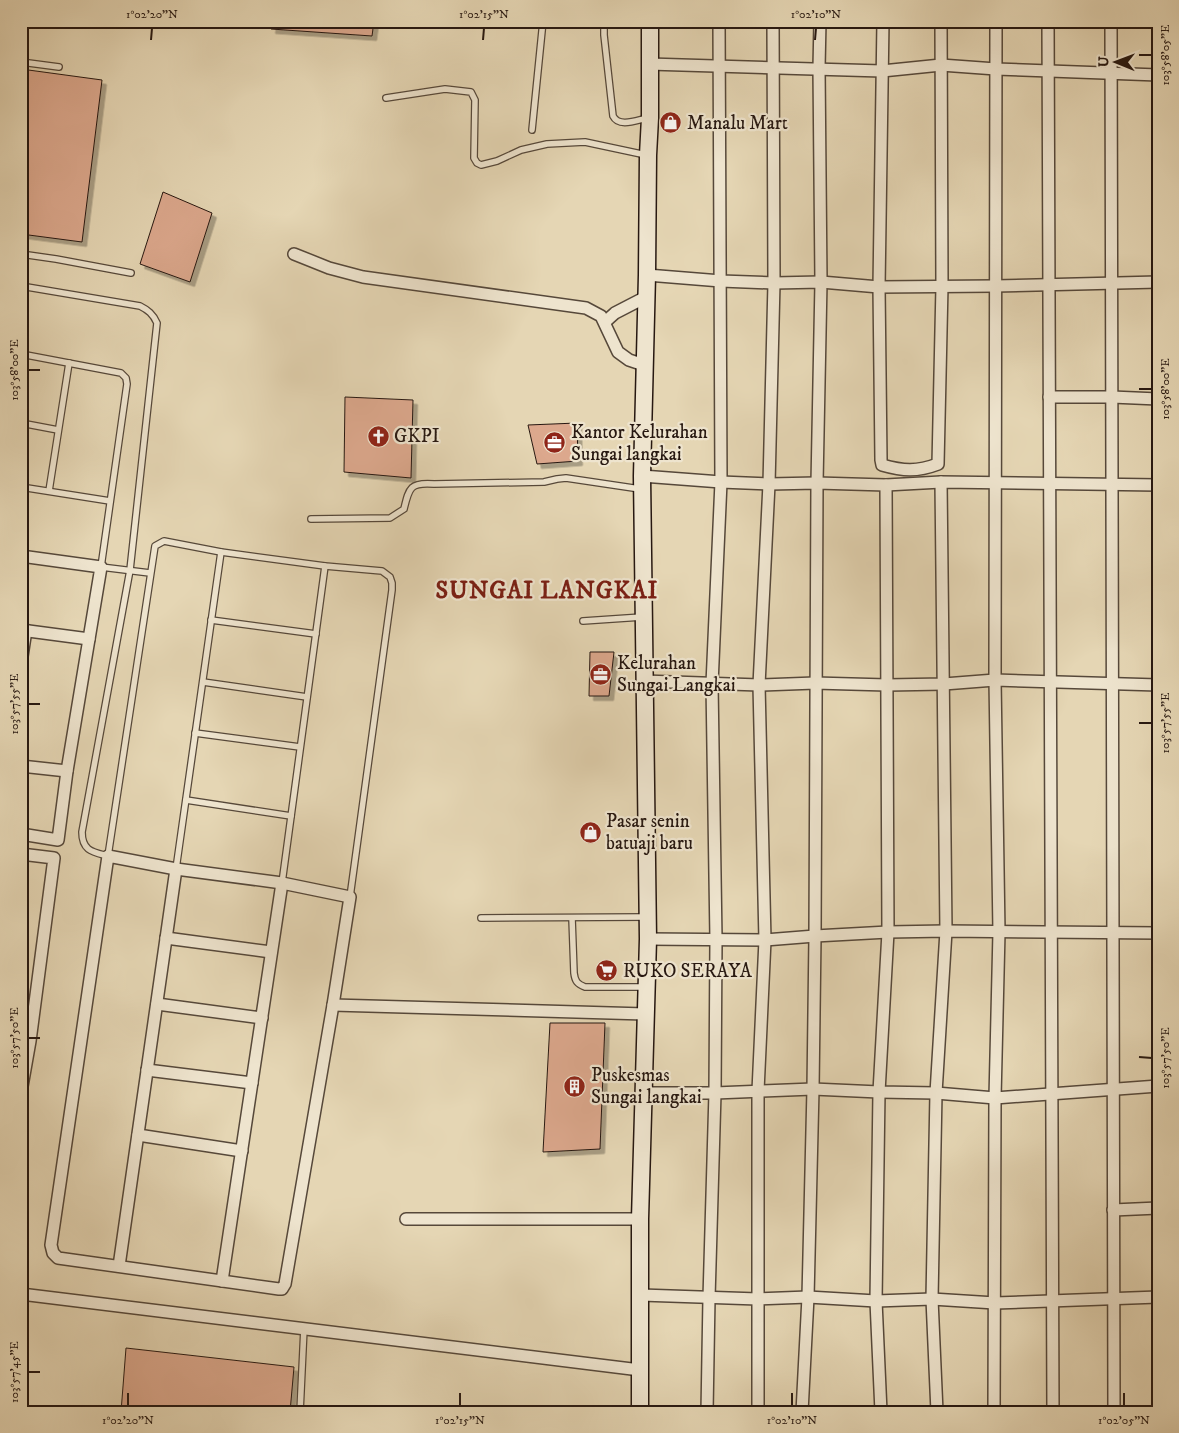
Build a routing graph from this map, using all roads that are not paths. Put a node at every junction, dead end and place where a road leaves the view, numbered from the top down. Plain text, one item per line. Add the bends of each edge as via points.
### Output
1 (543, 21) edge
2 (604, 21) edge
3 (650, 21) edge
4 (719, 21) edge
5 (773, 21) edge
6 (820, 21) edge
7 (883, 21) edge
8 (941, 21) edge
9 (996, 21) edge
10 (1048, 21) edge
11 (1111, 21) edge
12 (21, 62) edge
13 (649, 64) junction
14 (941, 65) junction
15 (720, 66) junction
16 (59, 67) dead end
17 (773, 68) junction
18 (819, 68) junction
19 (996, 69) junction
20 (882, 70) junction
21 (1048, 71) junction
22 (1111, 73) junction
23 (1158, 75) edge
24 (386, 98) dead end
25 (650, 118) junction
26 (532, 130) dead end
27 (648, 156) junction
28 (21, 254) edge
29 (294, 254) dead end
30 (131, 274) dead end
31 (647, 275) junction
32 (721, 281) junction
33 (822, 282) junction
34 (1158, 282) edge
35 (774, 283) junction
36 (1112, 283) junction
37 (1049, 285) junction
38 (21, 286) edge
39 (942, 286) junction
40 (995, 286) junction
41 (879, 287) junction
42 (646, 297) junction
43 (605, 322) junction
44 (21, 354) edge
45 (69, 363) junction
46 (644, 365) junction
47 (1049, 397) junction
48 (1112, 397) junction
49 (1158, 399) edge
50 (21, 424) edge
51 (58, 430) junction
52 (721, 482) junction
53 (941, 482) junction
54 (994, 482) junction
55 (642, 483) junction
56 (816, 483) junction
57 (770, 484) junction
58 (1050, 484) junction
59 (1112, 484) junction
60 (886, 485) junction
61 (1158, 485) edge
62 (21, 486) edge
63 (49, 491) junction
64 (110, 501) junction
65 (311, 519) dead end
66 (221, 552) junction
67 (21, 556) edge
68 (325, 566) junction
69 (101, 567) junction
70 (130, 570) junction
71 (150, 573) junction
72 (644, 617) junction
73 (211, 620) junction
74 (583, 621) dead end
75 (24, 630) edge
76 (316, 634) junction
77 (89, 639) junction
78 (21, 662) edge
79 (994, 680) junction
80 (644, 681) junction
81 (203, 682) junction
82 (1050, 682) junction
83 (815, 683) junction
84 (1112, 683) junction
85 (712, 684) junction
86 (944, 684) junction
87 (1158, 684) edge
88 (759, 685) junction
89 (887, 685) junction
90 (307, 697) junction
91 (196, 733) junction
92 (300, 747) junction
93 (21, 766) edge
94 (67, 771) junction
95 (186, 800) junction
96 (291, 816) junction
97 (21, 834) edge
98 (21, 854) edge
99 (108, 856) junction
100 (176, 869) junction
101 (282, 883) junction
102 (350, 897) junction
103 (648, 917) junction
104 (481, 918) dead end
105 (572, 918) junction
106 (946, 931) junction
107 (888, 932) junction
108 (1000, 932) junction
109 (1051, 932) junction
110 (1113, 932) junction
111 (1158, 933) edge
112 (815, 936) junction
113 (166, 938) junction
114 (648, 939) junction
115 (716, 939) junction
116 (765, 940) junction
117 (272, 952) junction
118 (647, 987) junction
119 (156, 1004) junction
120 (333, 1005) junction
121 (646, 1014) junction
122 (262, 1018) junction
123 (26, 1040) edge
124 (147, 1070) junction
125 (252, 1083) junction
126 (1158, 1086) edge
127 (813, 1089) junction
128 (1113, 1089) junction
129 (758, 1091) junction
130 (21, 1092) edge
131 (879, 1092) junction
132 (643, 1093) junction
133 (715, 1093) junction
134 (936, 1093) junction
135 (1052, 1094) junction
136 (995, 1098) junction
137 (138, 1135) junction
138 (242, 1151) junction
139 (1158, 1208) edge
140 (1113, 1210) junction
141 (640, 1218) junction
142 (406, 1219) dead end
143 (118, 1266) junction
144 (222, 1281) junction
145 (21, 1294) edge
146 (641, 1295) junction
147 (808, 1297) junction
148 (1158, 1297) edge
149 (709, 1298) junction
150 (1113, 1298) junction
151 (758, 1299) junction
152 (932, 1300) junction
153 (876, 1301) junction
154 (1053, 1301) junction
155 (995, 1303) junction
156 (304, 1328) junction
157 (640, 1370) junction
158 (300, 1412) edge
159 (640, 1412) edge
160 (707, 1412) edge
161 (758, 1412) edge
162 (802, 1412) edge
163 (881, 1412) edge
164 (937, 1412) edge
165 (994, 1412) edge
166 (1053, 1412) edge
167 (1114, 1412) edge

1 - 26 lane
2 - 25 lane via 614,120 621,123
3 - 13 street
4 - 15 street
5 - 17 street
6 - 18 street
7 - 20 street
8 - 14 street
9 - 19 street
10 - 21 street
11 - 22 street
12 - 16 lane
13 - 15 street
13 - 25 street
14 - 19 street
14 - 20 street
14 - 39 street
15 - 17 street
15 - 32 street
17 - 18 street
17 - 35 street
18 - 20 street
18 - 33 street
19 - 21 street
19 - 40 street
20 - 41 street
21 - 22 street
21 - 37 street
22 - 23 street
22 - 36 street
24 - 27 lane via 444,89 471,92 475,100 474,158 480,165 547,144 585,142
25 - 27 street
27 - 31 street
28 - 30 lane
29 - 43 street via 363,277 586,308
31 - 32 street
31 - 42 street
32 - 35 street
32 - 52 street
33 - 35 street
33 - 41 street
33 - 56 street
34 - 36 street
35 - 57 street
36 - 37 street
36 - 48 street
37 - 40 street
37 - 47 street
38 - 70 lane via 140,306 153,315 156,323
39 - 40 street
39 - 41 street
39 - 41 street via 938,464 924,470 900,470 882,465
40 - 54 street
42 - 43 street via 619,310
42 - 46 street
43 - 46 street via 618,352
44 - 45 lane
45 - 51 lane
45 - 64 lane via 121,373 128,384
46 - 55 street
47 - 48 street
47 - 58 street
48 - 49 street
48 - 59 street
50 - 51 lane
51 - 63 lane
52 - 55 street
52 - 57 street
52 - 85 street
53 - 54 street
53 - 60 street
53 - 86 street
54 - 58 street
54 - 79 street
55 - 65 lane via 566,478 544,482 422,483 408,491 404,509 390,518
55 - 72 street
56 - 57 street
56 - 60 street
56 - 83 street
57 - 88 street
58 - 59 street
58 - 82 street
59 - 61 street
59 - 84 street
60 - 89 street
62 - 63 lane
63 - 64 lane
64 - 69 lane
66 - 68 lane
66 - 71 lane via 162,542 155,546
66 - 73 lane
67 - 69 street
68 - 76 lane
68 - 102 lane via 382,571 392,583
69 - 70 lane
69 - 77 street
70 - 71 lane
70 - 99 lane via 82,832 88,849
71 - 99 lane
72 - 74 lane
72 - 80 street
73 - 76 lane
73 - 81 lane
75 - 77 street
75 - 78 street
76 - 90 lane
77 - 94 street
79 - 82 street
79 - 86 street
79 - 108 street
80 - 85 street
80 - 103 street
81 - 90 lane
81 - 91 lane
82 - 84 street
82 - 109 street
83 - 88 street
83 - 89 street
83 - 112 street
84 - 87 street
84 - 110 street
85 - 88 street
85 - 115 street
86 - 89 street
86 - 106 street
88 - 116 street
89 - 107 street
90 - 92 lane
91 - 92 lane
91 - 95 lane
92 - 96 lane
93 - 94 street
94 - 97 street via 58,840
95 - 96 lane
95 - 100 lane
96 - 101 lane
98 - 123 street via 54,858
99 - 100 street
99 - 143 street via 51,1245 58,1258
100 - 101 street
100 - 113 street
101 - 102 street
101 - 117 street
102 - 120 street
103 - 105 lane
103 - 114 street
104 - 105 lane
105 - 118 lane via 577,984 585,987
106 - 107 street
106 - 108 street
106 - 134 street
107 - 112 street
107 - 131 street
108 - 109 street
108 - 136 street
109 - 110 street
109 - 135 street
110 - 111 street
110 - 128 street
112 - 116 street
112 - 127 street
113 - 117 street
113 - 119 street
114 - 115 street
114 - 118 street
115 - 116 street
115 - 133 street
116 - 129 street
117 - 122 street
118 - 121 street
119 - 122 street
119 - 124 street
120 - 121 street
120 - 144 street via 284,1286 279,1290
121 - 132 street
122 - 125 street
123 - 130 street
124 - 125 street
124 - 137 street
125 - 138 street
126 - 128 street
127 - 129 street
127 - 131 street
127 - 147 street
128 - 135 street
128 - 140 street
129 - 133 street
129 - 151 street
131 - 134 street
131 - 153 street
132 - 133 street
132 - 141 street
133 - 149 street
134 - 136 street
134 - 152 street
135 - 136 street
135 - 154 street
136 - 155 street
137 - 138 street
137 - 143 street
138 - 144 street
139 - 140 street
140 - 150 street
141 - 142 street
141 - 146 street
143 - 144 street
145 - 156 street
146 - 149 street
146 - 157 street
147 - 151 street
147 - 153 street
147 - 162 street
148 - 150 street
149 - 151 street
149 - 160 street
150 - 154 street
150 - 167 street
151 - 161 street
152 - 153 street
152 - 155 street
152 - 164 street
153 - 163 street
154 - 155 street
154 - 166 street
155 - 165 street
156 - 157 street
156 - 158 lane
157 - 159 street

